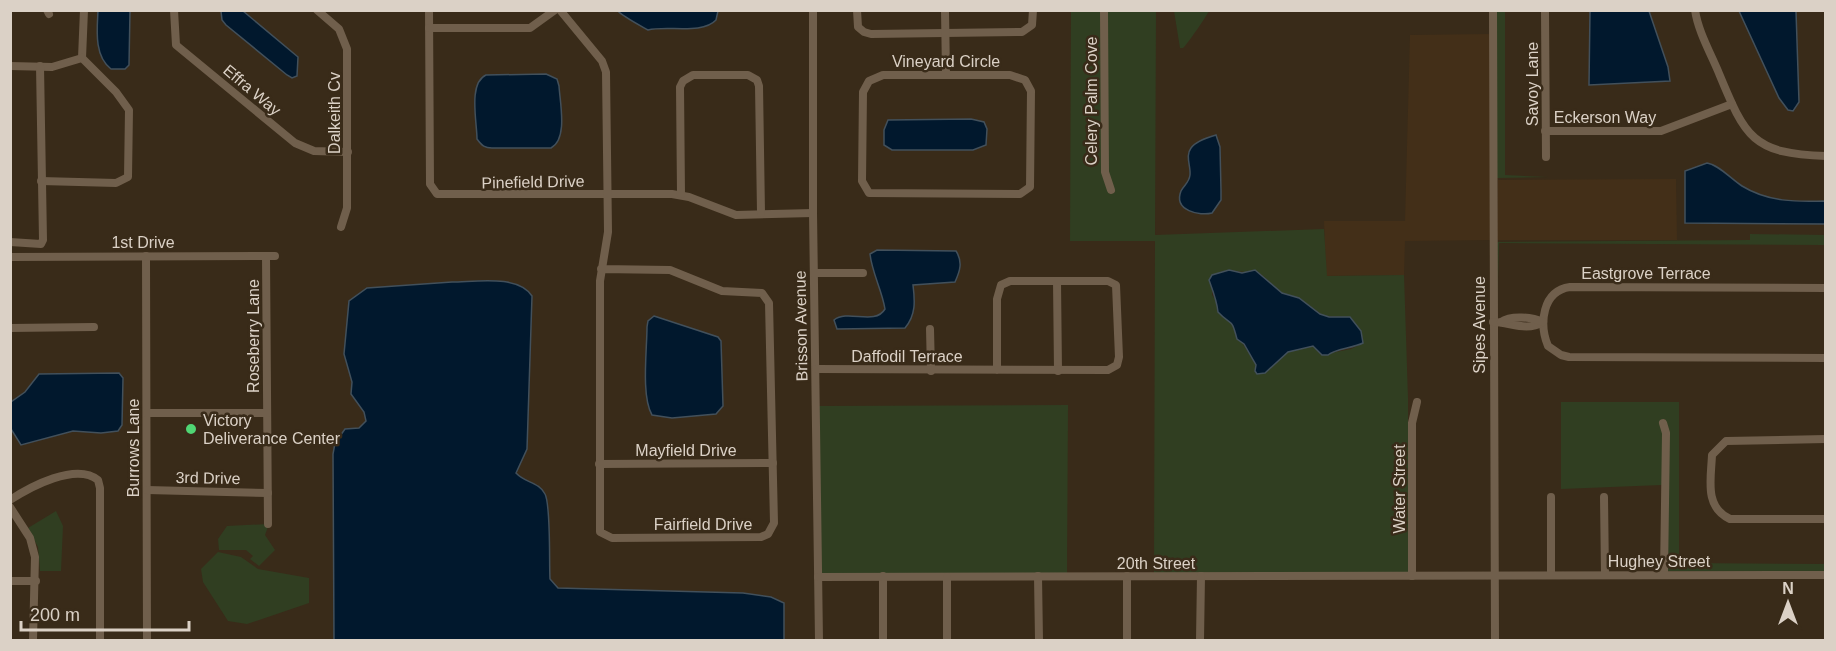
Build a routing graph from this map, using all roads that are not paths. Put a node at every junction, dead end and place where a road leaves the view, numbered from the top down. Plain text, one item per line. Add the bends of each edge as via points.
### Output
1 (84, 10) edge
2 (174, 10) edge
3 (317, 10) edge
4 (429, 10) edge
5 (558, 10) edge
6 (813, 10) edge
7 (857, 10) edge
8 (945, 10) edge
9 (1033, 10) edge
10 (1104, 10) edge
11 (1493, 10) edge
12 (1545, 10) edge
13 (1695, 10) edge
14 (429, 28) junction
15 (945, 33) junction
16 (81, 58) junction
17 (10, 66) edge
18 (40, 66) junction
19 (946, 75) junction
20 (1732, 104) junction
21 (1545, 131) junction
22 (348, 152) junction
23 (1826, 156) edge
24 (1546, 157) dead end
25 (40, 181) junction
26 (1111, 190) dead end
27 (607, 194) junction
28 (681, 194) junction
29 (761, 213) junction
30 (813, 213) junction
31 (341, 227) dead end
32 (10, 242) edge
33 (10, 256) edge
34 (147, 256) junction
35 (266, 256) junction
36 (275, 256) dead end
37 (601, 269) junction
38 (814, 273) junction
39 (864, 273) dead end
40 (1057, 281) junction
41 (1826, 288) edge
42 (1497, 322) junction
43 (1543, 322) junction
44 (94, 327) dead end
45 (10, 328) edge
46 (930, 329) dead end
47 (1826, 358) edge
48 (816, 369) junction
49 (998, 370) junction
50 (931, 371) junction
51 (1058, 371) junction
52 (1417, 402) dead end
53 (147, 413) junction
54 (267, 413) junction
55 (1663, 423) dead end
56 (1826, 439) edge
57 (773, 463) junction
58 (599, 464) junction
59 (147, 490) junction
60 (268, 493) junction
61 (1551, 497) dead end
62 (1604, 497) dead end
63 (10, 500) edge
64 (10, 507) edge
65 (1826, 519) edge
66 (268, 524) dead end
67 (1664, 574) junction
68 (1605, 575) junction
69 (1826, 575) edge
70 (883, 576) junction
71 (947, 576) junction
72 (1038, 576) junction
73 (1127, 576) junction
74 (1201, 576) junction
75 (1412, 576) junction
76 (1494, 576) junction
77 (1551, 576) junction
78 (818, 577) junction
79 (10, 581) edge
80 (36, 581) junction
81 (33, 640) edge
82 (100, 640) edge
83 (147, 640) edge
84 (819, 640) edge
85 (883, 640) edge
86 (947, 640) edge
87 (1039, 640) edge
88 (1127, 640) edge
89 (1200, 640) edge
90 (1495, 640) edge

1 - 16 street
2 - 22 street, Effra Way via 176,45 295,143 314,152
3 - 22 street, Dalkeith Cv via 338,27 346,42
4 - 14 street, Pinefield Drive
5 - 14 street via 530,28
5 - 27 street, Fairfield Drive via 605,66
6 - 30 street, Brisson Avenue
7 - 15 street via 858,27 864,32
8 - 15 street
9 - 15 street via 1032,25 1022,32
10 - 26 street, Celery Palm Cove via 1105,172
11 - 42 street, Sipes Avenue
12 - 21 street, Savoy Lane
13 - 20 street
14 - 27 street, Pinefield Drive via 430,184 437,194
15 - 19 street
16 - 18 street via 62,65
16 - 25 street via 129,110 128,177 116,183
17 - 18 street
18 - 25 street
19 - 19 street, Vineyard Circle via 1010,75 1025,80 1031,92 1030,187 1020,194 868,193 862,181 865,86 883,75
20 - 21 street, Eckerson Way via 1660,131
20 - 23 street via 1744,130 1774,151
21 - 24 street, Savoy Lane
22 - 31 street, Dalkeith Cv via 347,208
25 - 32 street via 43,240 41,244
27 - 28 street, Pinefield Drive
27 - 37 street, Fairfield Drive via 607,239
28 - 29 street, Pinefield Drive via 730,213
28 - 29 street via 683,81 693,75 748,75 759,86
29 - 30 street, Pinefield Drive
30 - 38 street, Brisson Avenue
33 - 34 street, 1st Drive
34 - 35 street, 1st Drive
34 - 53 street, Burrows Lane
35 - 36 street, 1st Drive
35 - 54 street, Roseberry Lane
37 - 57 street, Fairfield Drive via 670,270 722,291 756,291 766,297
37 - 58 street, Fairfield Drive
38 - 39 street
38 - 48 street, Brisson Avenue
40 - 49 street, Daffodil Terrace via 1010,281 1001,285 997,299
40 - 51 street
40 - 51 street, Daffodil Terrace via 1108,281 1116,285 1119,313 1118,365 1108,370
41 - 43 street, Eastgrove Terrace via 1570,287 1549,298
42 - 43 street via 1536,326
42 - 76 street, Sipes Avenue
43 - 47 street via 1548,346 1569,357
44 - 45 street
46 - 50 street
48 - 50 street, Daffodil Terrace
48 - 78 street, Brisson Avenue
49 - 50 street, Daffodil Terrace
49 - 51 street, Daffodil Terrace
52 - 75 street, Water Street via 1413,423
53 - 54 street
53 - 59 street, Burrows Lane
54 - 60 street, Roseberry Lane
55 - 67 street
56 - 65 street via 1726,441 1712,455 1711,498 1720,515 1730,519
57 - 58 street, Mayfield Drive
57 - 58 street, Fairfield Drive via 774,523 768,534 658,538 612,538 600,532
59 - 60 street, 3rd Drive
59 - 83 street, Burrows Lane
60 - 66 street, Roseberry Lane
61 - 77 street
62 - 68 street
63 - 82 street via 44,481 78,474 98,480
64 - 80 street via 34,548
67 - 68 street, Hughey Street
67 - 69 street, Hughey Street
68 - 77 street, Hughey Street
70 - 71 street, 20th Street
70 - 78 street, 20th Street
70 - 85 street
71 - 72 street, 20th Street
71 - 86 street
72 - 73 street, 20th Street
72 - 87 street
73 - 74 street, 20th Street
73 - 88 street
74 - 75 street, 20th Street
74 - 89 street
75 - 76 street, 20th Street
76 - 77 street, Hughey Street
76 - 90 street, Sipes Avenue
78 - 84 street, Brisson Avenue
79 - 80 street
80 - 81 street

